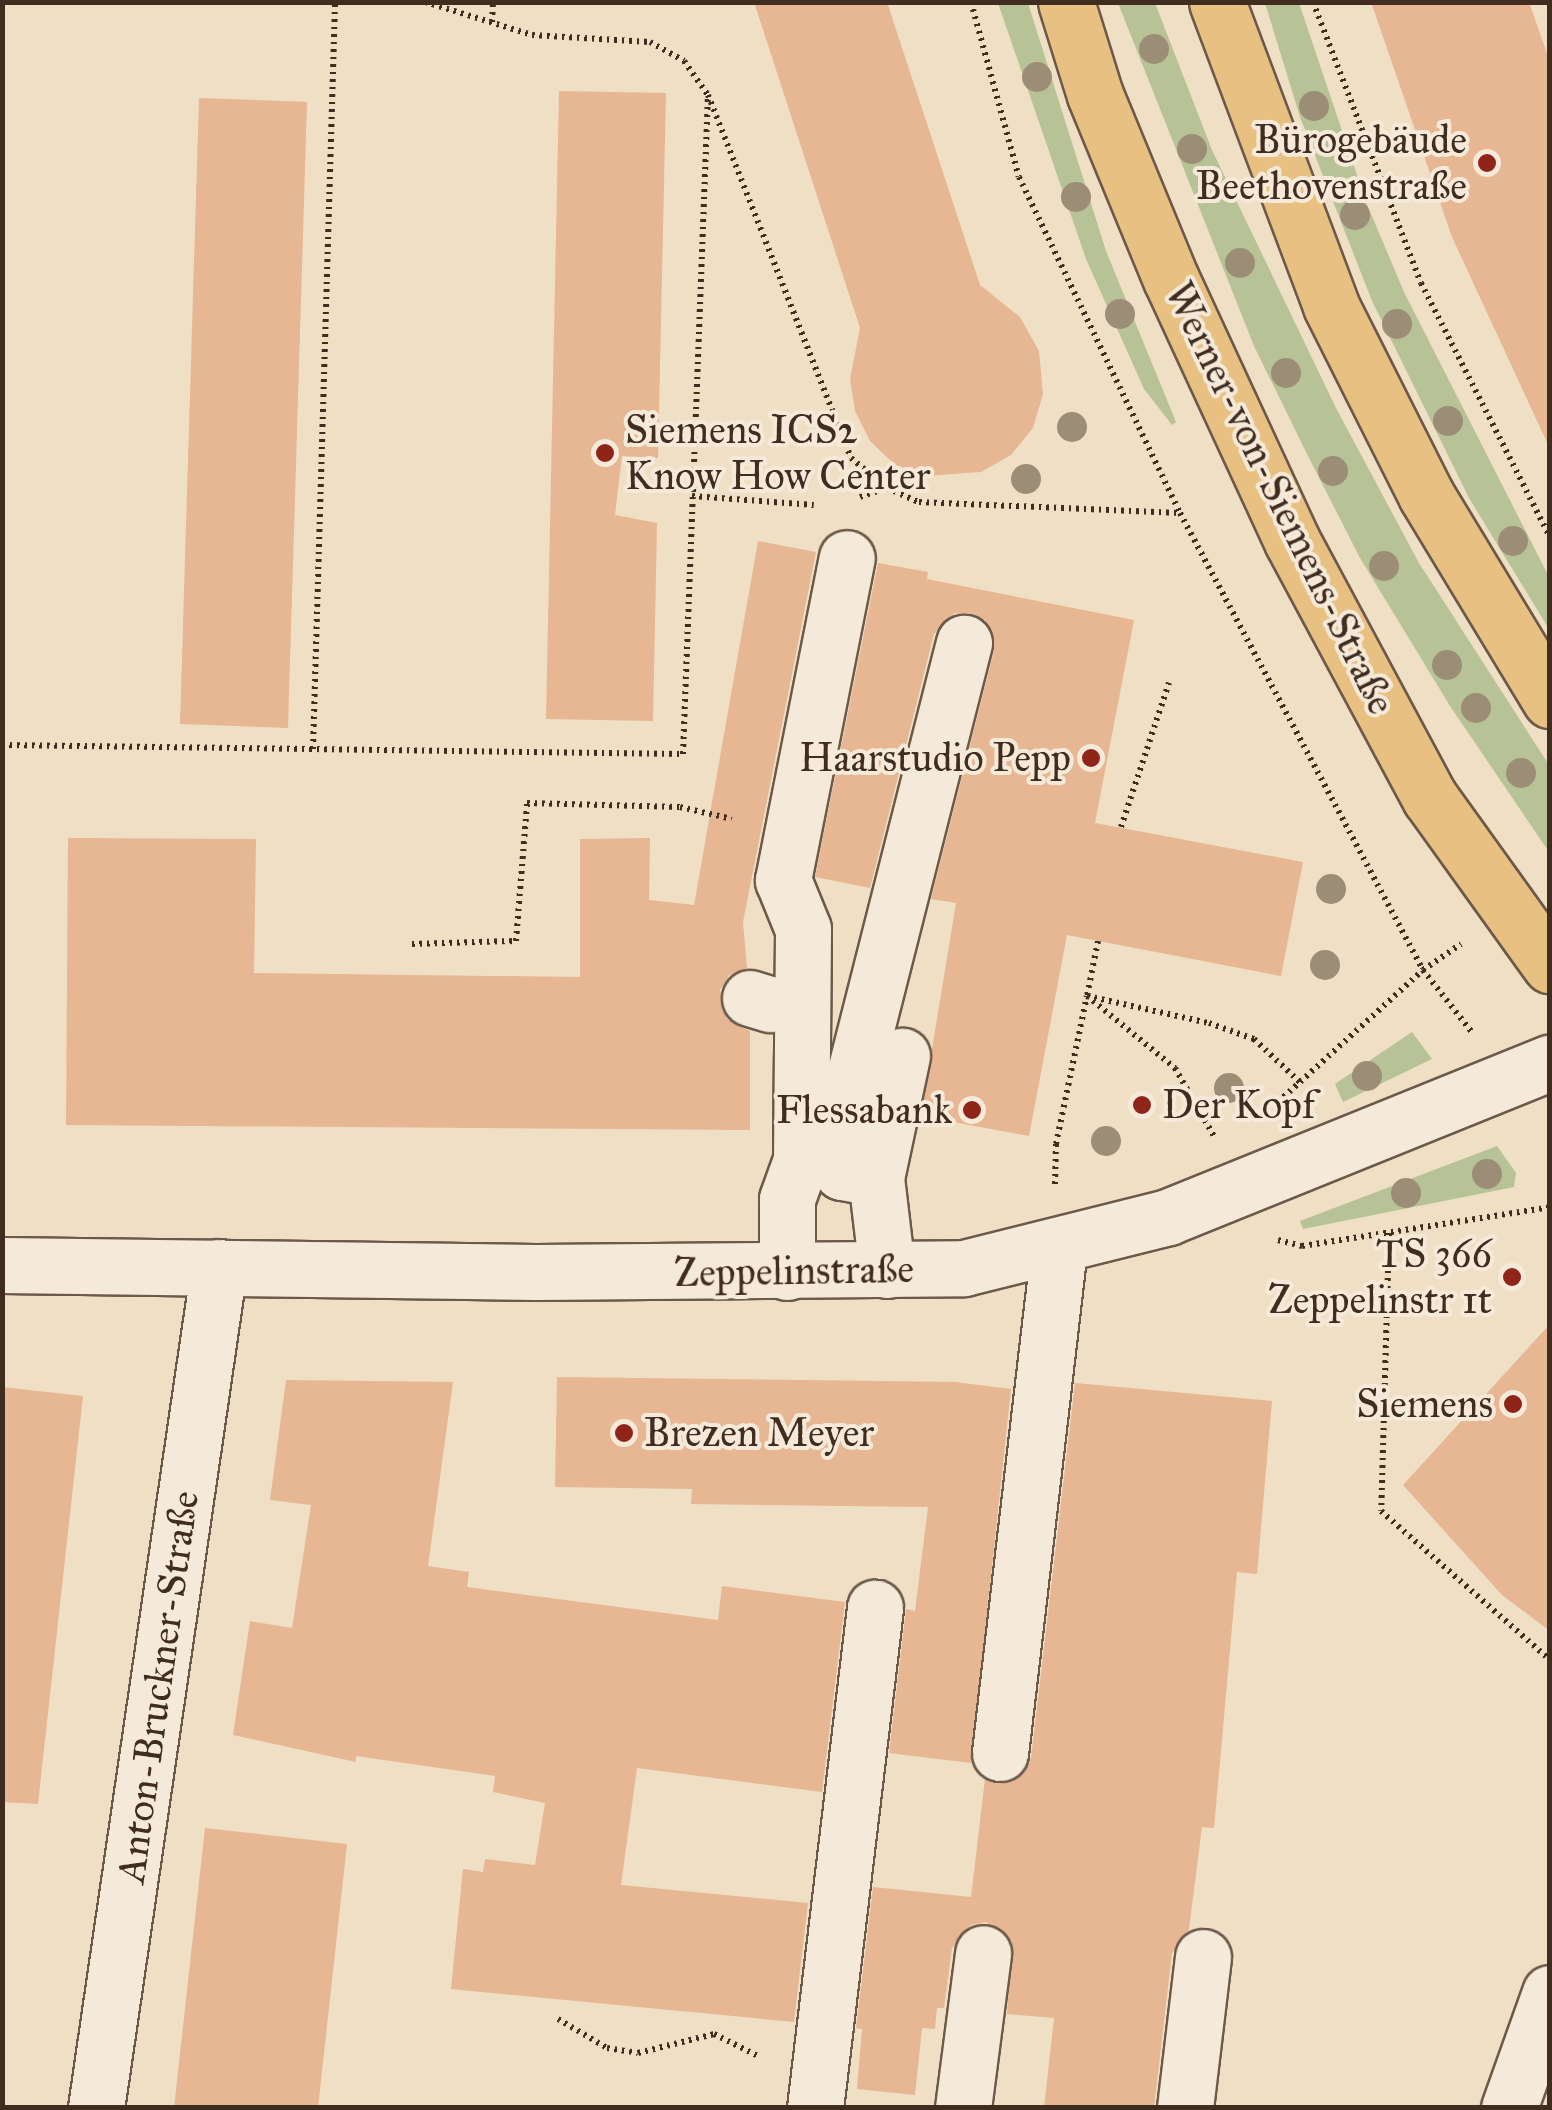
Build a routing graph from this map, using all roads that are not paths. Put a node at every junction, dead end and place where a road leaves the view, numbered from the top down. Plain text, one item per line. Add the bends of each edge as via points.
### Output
1 (1066, 2) edge
2 (1218, 2) edge
3 (848, 558) dead end
4 (964, 643) dead end
5 (1550, 700) edge
6 (768, 926) dead end
7 (1550, 965) edge
8 (902, 1056) dead end
9 (1529, 1072) edge
10 (876, 1178) junction
11 (787, 1199) junction
12 (1059, 1248) junction
13 (2, 1265) edge
14 (219, 1267) junction
15 (887, 1270) junction
16 (787, 1272) junction
17 (875, 1608) dead end
18 (1000, 1753) dead end
19 (983, 1954) dead end
20 (1203, 1957) dead end
21 (1550, 1993) edge
22 (816, 2097) edge
23 (96, 2108) edge
24 (963, 2108) edge
25 (1186, 2108) edge
26 (1509, 2108) edge

1 - 7 main road, Werner-von-Siemens-Straße via 1094,95 1171,280 1292,541 1430,798
2 - 5 main road via 1331,306 1426,495
3 - 11 street via 783,880 803,929 801,1160
4 - 10 street via 838,1139 842,1172
6 - 11 street via 760,1001 770,1155
8 - 10 street
9 - 12 street, Zeppelinstraße via 1168,1217
10 - 15 street
11 - 16 street
12 - 15 street, Zeppelinstraße via 964,1268
12 - 18 street
13 - 14 street, Zeppelinstraße
14 - 16 street, Zeppelinstraße
14 - 23 street, Anton-Bruckner-Straße
15 - 16 street, Zeppelinstraße
17 - 22 street
19 - 24 street
20 - 25 street
21 - 26 street

